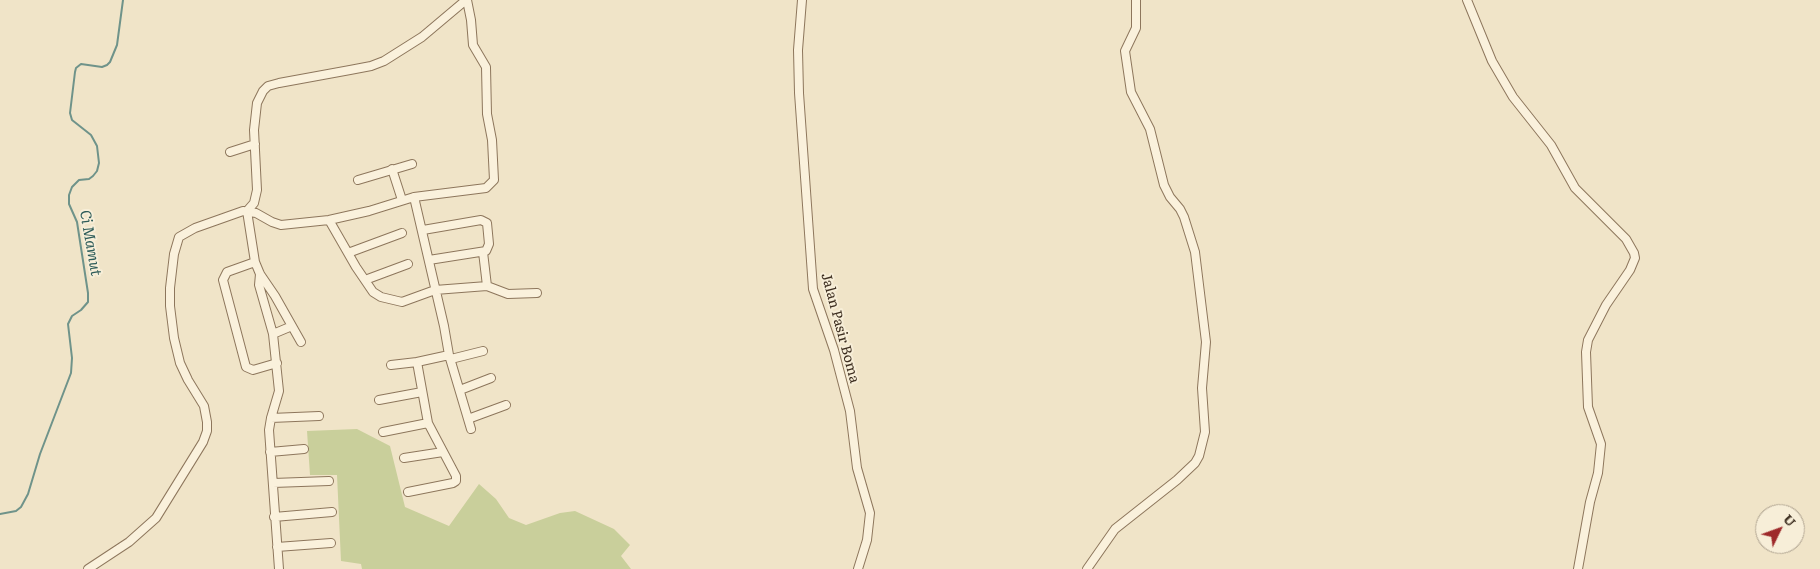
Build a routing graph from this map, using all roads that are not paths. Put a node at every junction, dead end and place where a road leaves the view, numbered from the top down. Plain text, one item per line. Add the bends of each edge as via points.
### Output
1 (466, 0) edge
2 (802, 0) edge
3 (1136, 0) edge
4 (1467, 0) edge
5 (255, 144) junction
6 (230, 152) dead end
7 (412, 164) dead end
8 (392, 169) junction
9 (358, 180) dead end
10 (414, 197) junction
11 (402, 200) junction
12 (247, 211) junction
13 (329, 220) junction
14 (423, 230) junction
15 (402, 233) dead end
16 (483, 252) junction
17 (348, 253) junction
18 (429, 260) junction
19 (255, 262) junction
20 (408, 264) dead end
21 (260, 274) junction
22 (365, 280) junction
23 (487, 286) junction
24 (435, 290) junction
25 (537, 293) dead end
26 (292, 326) junction
27 (273, 334) junction
28 (301, 342) dead end
29 (483, 351) dead end
30 (450, 357) junction
31 (417, 362) junction
32 (276, 363) junction
33 (391, 365) dead end
34 (491, 378) dead end
35 (460, 390) junction
36 (422, 392) junction
37 (379, 400) dead end
38 (506, 405) dead end
39 (320, 416) dead end
40 (270, 418) junction
41 (468, 419) junction
42 (428, 423) junction
43 (471, 429) dead end
44 (383, 432) dead end
45 (304, 449) dead end
46 (270, 452) junction
47 (443, 452) junction
48 (404, 458) dead end
49 (329, 481) dead end
50 (273, 483) junction
51 (408, 492) dead end
52 (332, 512) dead end
53 (274, 517) junction
54 (331, 543) dead end
55 (277, 547) junction
56 (88, 569) edge
57 (279, 569) edge
58 (858, 569) edge
59 (1087, 569) edge
60 (1578, 569) edge

1 - 5 street via 422,37 378,64 268,86 257,103
1 - 10 street via 473,45 486,67 494,180 486,188
2 - 58 street, Jalan Pasir Boma via 799,84 812,278 850,411 858,468 870,513 867,540
3 - 59 street via 1135,32 1126,51 1131,92 1152,135 1164,186 1184,218 1196,252 1206,342 1202,388 1205,432 1195,463 1115,529
4 - 60 street via 1492,61 1513,97 1551,145 1575,188 1626,239 1635,258 1592,330 1587,346 1588,407 1601,444
5 - 6 street
5 - 12 street via 257,190 254,203
7 - 8 street
8 - 9 street
8 - 11 street
10 - 11 street
10 - 14 street
11 - 13 street
12 - 13 street via 281,225
12 - 19 street
12 - 56 street via 190,230 179,237 174,254 170,306 174,338 180,363 204,406 207,431 203,442 156,518 129,542
13 - 17 street
14 - 16 street via 481,220 487,223 489,244
14 - 18 street
15 - 17 street
16 - 18 street
16 - 23 street
17 - 22 street
18 - 24 street
19 - 21 street
19 - 32 street via 227,272 223,280 246,367 253,370
20 - 22 street
21 - 26 street
21 - 27 street via 259,284
22 - 24 street via 377,295 400,302
23 - 24 street
23 - 25 street via 508,294
24 - 30 street
26 - 27 street
26 - 28 street
27 - 32 street
29 - 30 street
30 - 31 street
30 - 35 street
31 - 33 street
31 - 36 street
32 - 40 street via 279,391
34 - 35 street
35 - 41 street
36 - 37 street
36 - 42 street
38 - 41 street
39 - 40 street
40 - 46 street
41 - 43 street
42 - 44 street
42 - 47 street
45 - 46 street
46 - 50 street
47 - 48 street
47 - 51 street via 456,476 454,483
49 - 50 street
50 - 53 street
52 - 53 street
53 - 55 street
54 - 55 street
55 - 57 street

